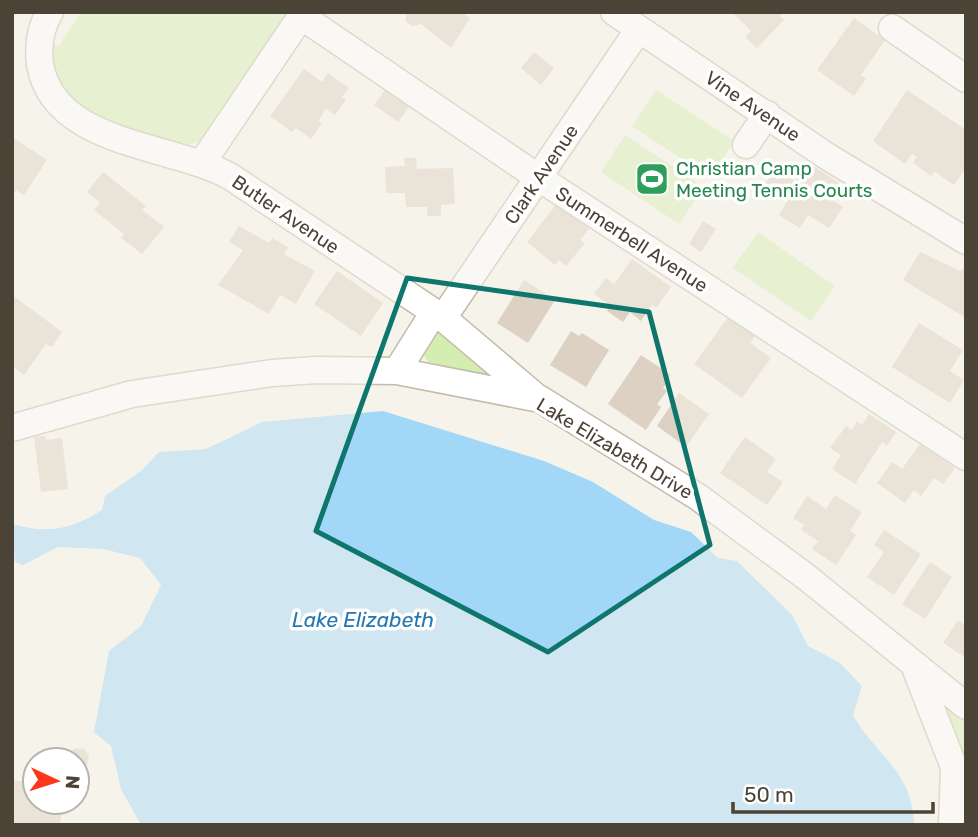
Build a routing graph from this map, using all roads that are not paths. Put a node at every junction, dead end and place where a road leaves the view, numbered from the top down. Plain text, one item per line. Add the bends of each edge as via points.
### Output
1 (50, 12) edge
2 (614, 12) edge
3 (302, 14) edge
4 (892, 28) dead end
5 (639, 29) junction
6 (966, 79) edge
7 (767, 114) junction
8 (746, 145) dead end
9 (202, 163) junction
10 (539, 178) junction
11 (966, 241) edge
12 (438, 315) junction
13 (397, 371) junction
14 (540, 400) junction
15 (12, 428) edge
16 (966, 457) edge
17 (916, 668) junction
18 (966, 706) edge
19 (958, 802) edge

1 - 9 street, Butler Avenue via 39,50 48,87 80,122
2 - 5 street, Vine Avenue
3 - 9 street
3 - 10 street, Summerbell Avenue
4 - 6 street
5 - 7 street, Vine Avenue
5 - 10 street, Clark Avenue
7 - 8 street
7 - 11 street, Vine Avenue
9 - 12 street, Butler Avenue via 231,177
10 - 12 street, Clark Avenue
10 - 16 street, Summerbell Avenue
12 - 13 street, Clark Avenue
12 - 14 street, Butler Avenue
13 - 14 street, Lake Elizabeth Drive
13 - 15 street, Lake Elizabeth Drive via 283,373 156,390
14 - 17 street, Lake Elizabeth Drive via 698,497 805,576
17 - 18 street, Lake Elizabeth Drive
17 - 19 street via 954,767

